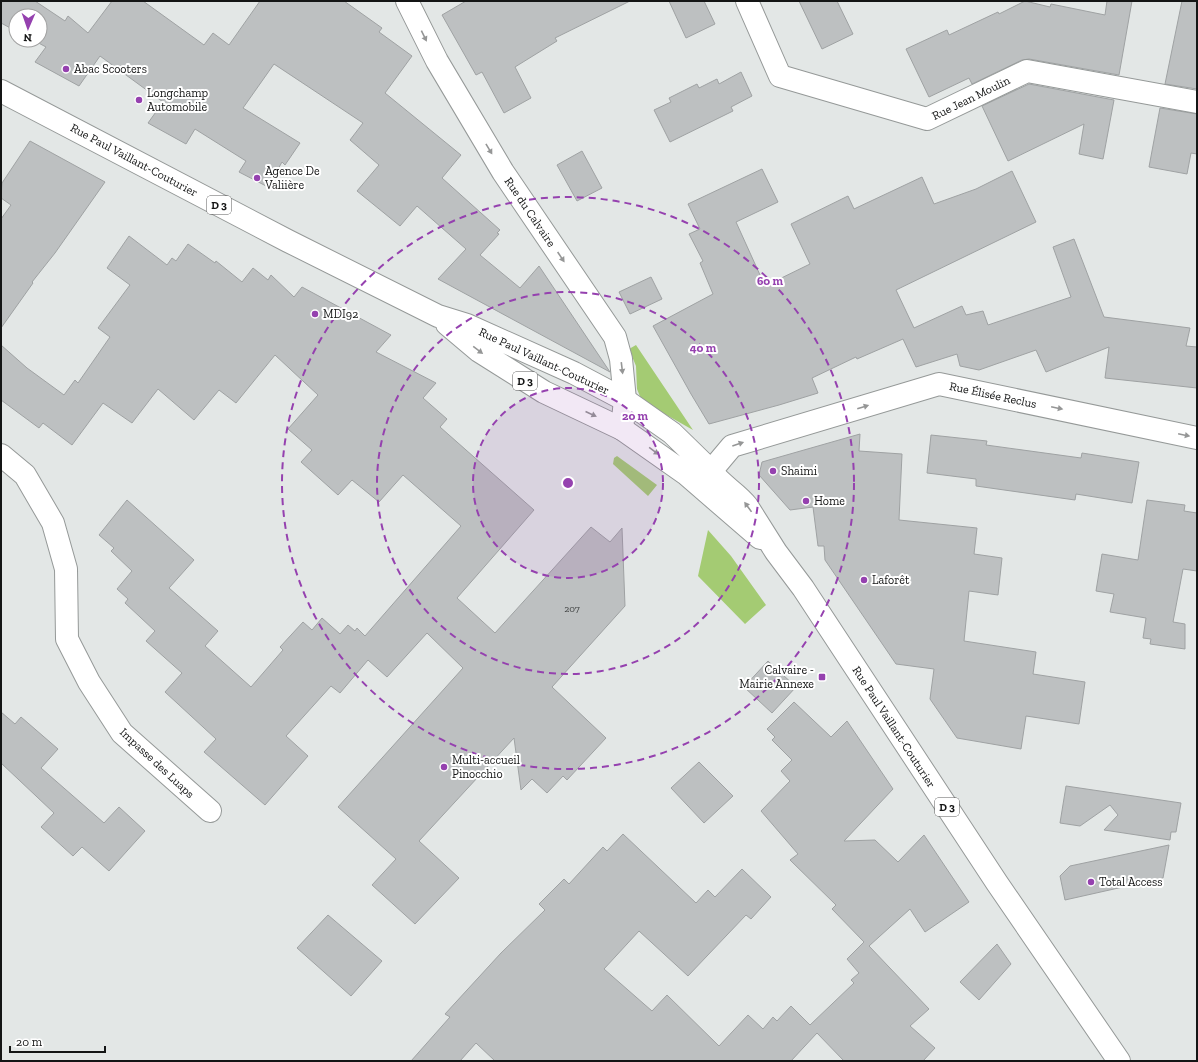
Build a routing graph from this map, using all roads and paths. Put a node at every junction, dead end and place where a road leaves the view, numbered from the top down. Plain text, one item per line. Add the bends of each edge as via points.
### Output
1 (407, 1) edge
2 (747, 1) edge
3 (1, 91) edge
4 (1197, 102) edge
5 (438, 316) junction
6 (625, 400) junction
7 (622, 429) junction
8 (1197, 438) edge
9 (1, 455) edge
10 (711, 471) junction
11 (708, 493) junction
12 (776, 552) junction
13 (210, 811) dead end
14 (1119, 1061) edge

1 -> 6 street, Rue du Calvaire via 437,61 503,172 615,337 621,359
2 - 4 street, Rue Jean Moulin via 780,76 927,119 1027,71
3 - 5 street, Rue Paul Vaillant-Couturier / D 3
5 - 6 street, Rue Paul Vaillant-Couturier / D 3 via 474,328 574,373
5 -> 7 street, Rue Paul Vaillant-Couturier / D 3 via 479,352 544,392
6 - 7 street, Rue du Calvaire
6 - 10 street, Rue Paul Vaillant-Couturier / D 3 via 672,433
7 -> 11 street, Rue Paul Vaillant-Couturier / D 3 via 686,474
10 -> 8 street, Rue Élisée Reclus via 732,446 939,384
9 - 13 street, Impasse des Luaps via 25,475 54,523 66,569 67,639 89,682 122,733
10 - 11 street
12 -> 10 street, Rue Paul Vaillant-Couturier / D 3 via 742,500
11 - 12 street, Rue Paul Vaillant-Couturier / D 3
12 - 14 street, Rue Paul Vaillant-Couturier / D 3 via 803,588 997,883

